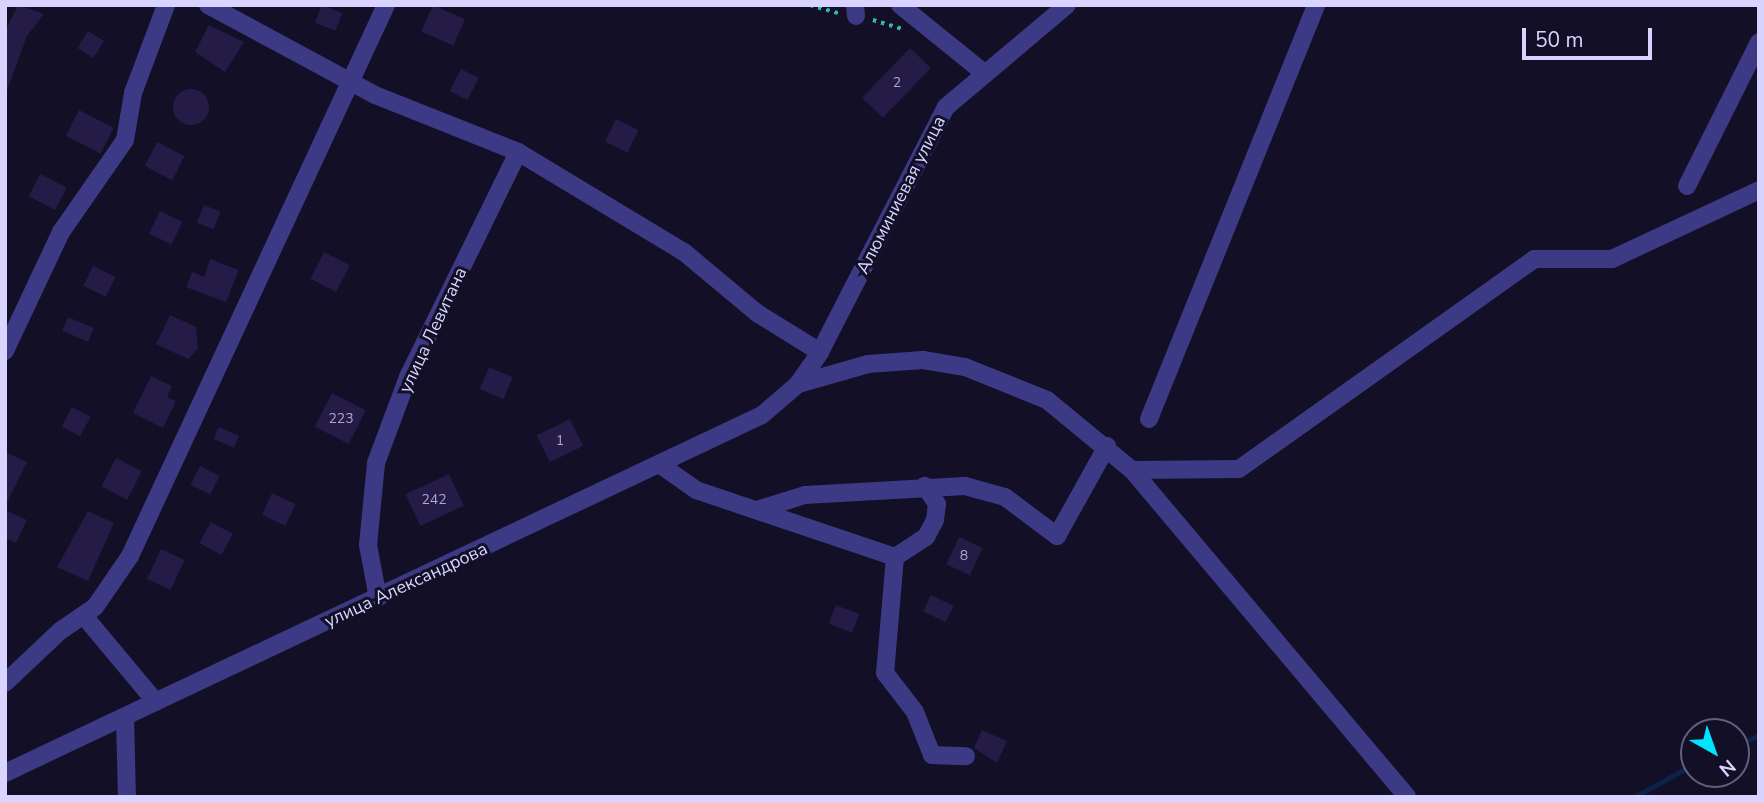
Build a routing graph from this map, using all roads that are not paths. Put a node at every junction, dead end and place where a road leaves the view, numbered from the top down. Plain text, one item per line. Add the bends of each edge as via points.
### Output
1 (166, 5) edge
2 (208, 5) edge
3 (386, 5) edge
4 (900, 5) edge
5 (1067, 5) edge
6 (1316, 5) edge
7 (1759, 42) edge
8 (982, 72) junction
9 (349, 81) junction
10 (518, 152) junction
11 (1687, 186) dead end
12 (1759, 190) edge
13 (5, 351) edge
14 (820, 352) junction
15 (798, 384) junction
16 (1149, 419) dead end
17 (1107, 446) junction
18 (662, 466) junction
19 (1132, 470) junction
20 (925, 486) junction
21 (760, 509) junction
22 (895, 557) junction
23 (378, 598) junction
24 (84, 616) junction
25 (14, 669) edge
26 (5, 683) edge
27 (156, 702) junction
28 (125, 717) junction
29 (966, 756) dead end
30 (5, 773) edge
31 (127, 797) edge
32 (1407, 797) edge

1 - 13 street via 133,93 125,139 61,232
2 - 9 street
3 - 9 street
4 - 8 street
5 - 8 street, Алюминиевая улица
6 - 16 street
7 - 11 street
8 - 14 street, Алюминиевая улица via 928,134
9 - 10 street
9 - 24 street via 130,556
10 - 14 street via 684,252 757,313
10 - 23 street, улица Левитана via 408,377 376,463 368,545
12 - 19 street via 1612,260 1534,259 1239,468
14 - 15 street, Алюминиевая улица
15 - 17 street via 878,363 923,360 965,367 1047,400
15 - 18 street, улица Александрова via 737,430
17 - 19 street
17 - 20 street via 1057,536 993,491
18 - 21 street via 696,490
18 - 23 street, улица Александрова
19 - 32 street
20 - 21 street via 805,495
20 - 22 street via 937,504 934,520 926,537
21 - 22 street
22 - 29 street via 885,673 915,712 932,755
23 - 27 street, улица Александрова
24 - 25 street
24 - 27 street
25 - 26 street
27 - 28 street, улица Александрова
28 - 30 street, улица Александрова
28 - 31 street

